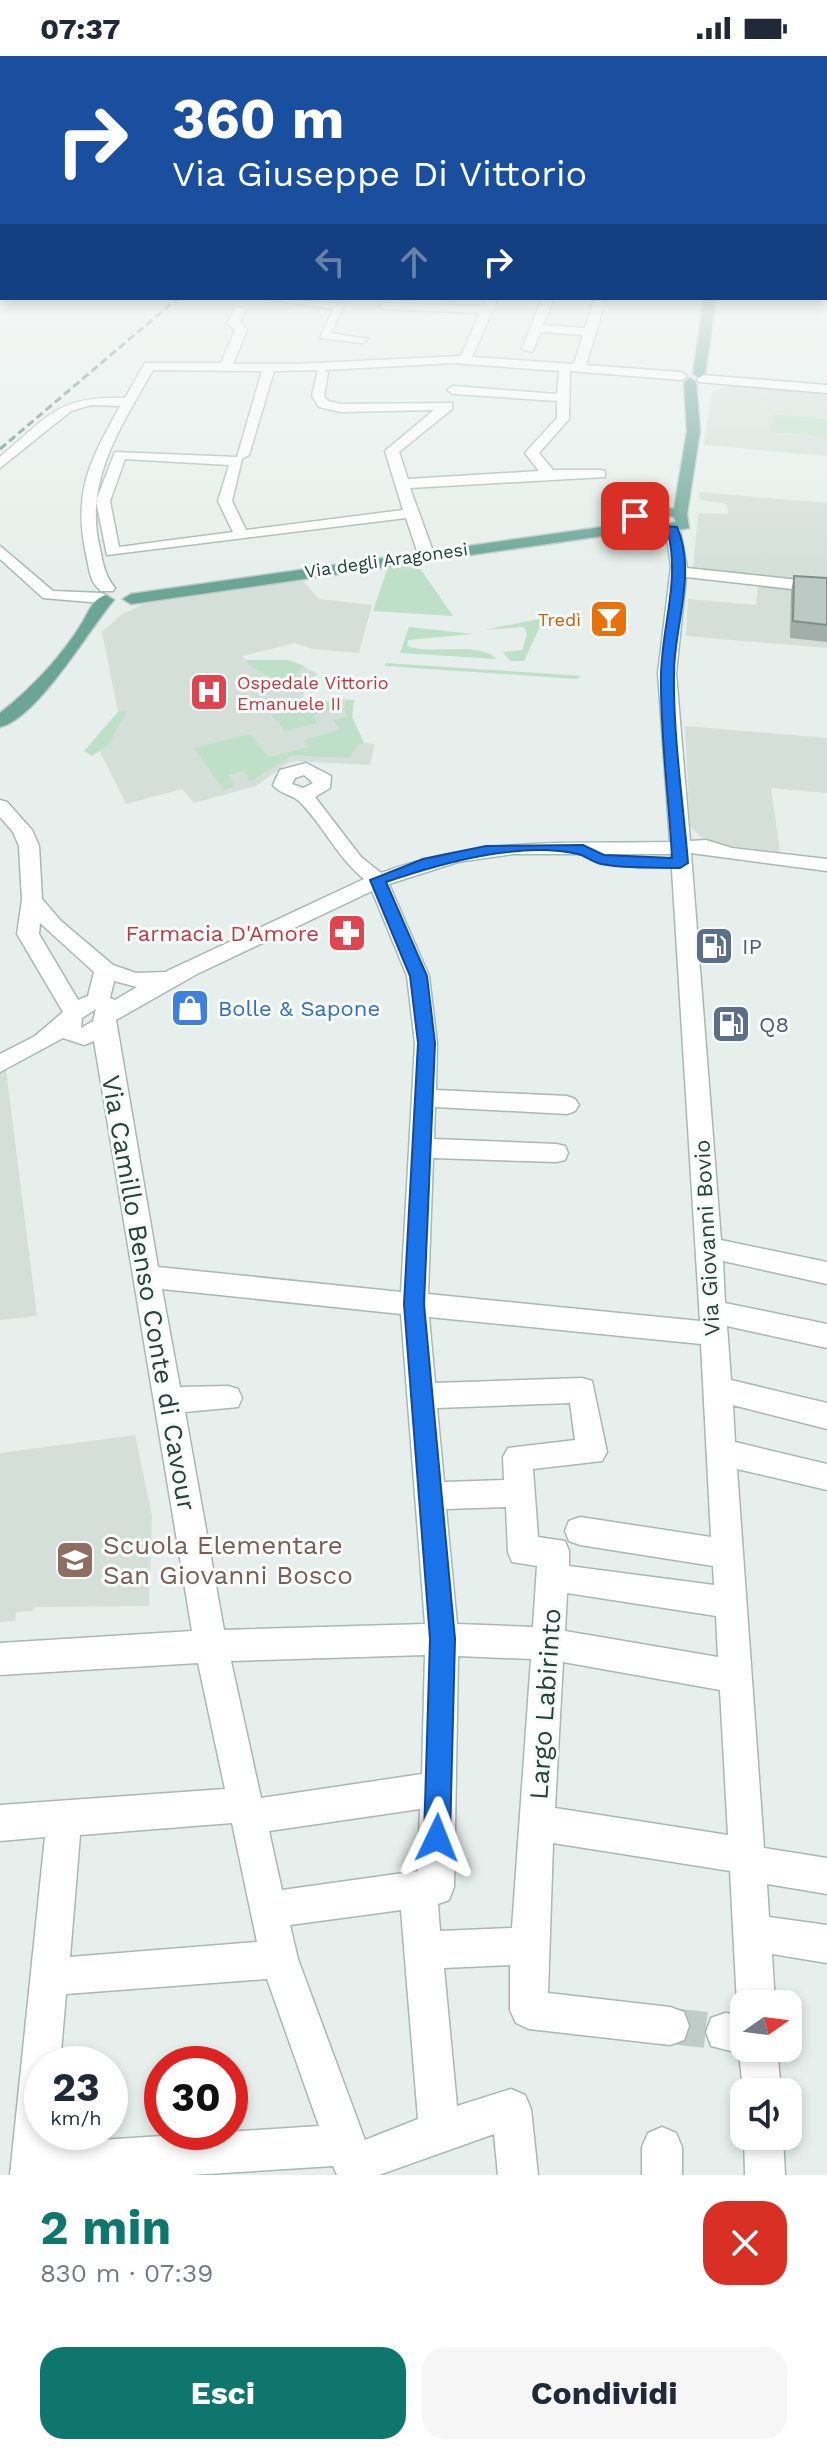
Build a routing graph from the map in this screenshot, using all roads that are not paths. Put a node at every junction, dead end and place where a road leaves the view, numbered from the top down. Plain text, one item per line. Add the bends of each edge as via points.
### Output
1 (143, 377) edge
2 (266, 377) edge
3 (321, 377) edge
4 (456, 377) edge
5 (564, 377) edge
6 (682, 377) edge
7 (694, 378) junction
8 (827, 389) edge
9 (453, 390) junction
10 (565, 398) junction
11 (129, 402) junction
12 (447, 406) junction
13 (242, 455) dead end
14 (0, 464) edge
15 (549, 474) junction
16 (600, 474) dead end
17 (402, 484) junction
18 (683, 487) junction
19 (661, 509) junction
20 (411, 513) junction
21 (680, 514) junction
22 (639, 521) junction
23 (241, 534) junction
24 (669, 535) junction
25 (424, 550) junction
26 (0, 551) edge
27 (679, 570) junction
28 (99, 571) junction
29 (827, 588) edge
30 (128, 593) junction
31 (105, 594) junction
32 (89, 625) junction
33 (0, 722) edge
34 (303, 794) dead end
35 (0, 806) edge
36 (680, 856) junction
37 (827, 865) edge
38 (377, 880) junction
39 (32, 900) junction
40 (105, 970) junction
41 (158, 983) junction
42 (89, 1019) junction
43 (0, 1064) edge
44 (424, 1098) junction
45 (567, 1105) dead end
46 (422, 1148) junction
47 (556, 1153) dead end
48 (708, 1248) junction
49 (827, 1273) edge
50 (146, 1277) junction
51 (414, 1304) junction
52 (712, 1322) junction
53 (827, 1336) edge
54 (717, 1389) junction
55 (422, 1396) junction
56 (228, 1398) dead end
57 (168, 1400) junction
58 (827, 1416) edge
59 (721, 1452) junction
60 (827, 1477) edge
61 (519, 1493) junction
62 (431, 1496) junction
63 (580, 1531) dead end
64 (728, 1554) junction
65 (572, 1580) dead end
66 (732, 1603) junction
67 (442, 1639) junction
68 (550, 1644) junction
69 (211, 1646) junction
70 (0, 1659) edge
71 (737, 1677) junction
72 (438, 1789) junction
73 (247, 1811) junction
74 (64, 1819) junction
75 (0, 1823) edge
76 (538, 1823) junction
77 (747, 1859) junction
78 (827, 1876) edge
79 (427, 1888) junction
80 (269, 1910) junction
81 (752, 1933) junction
82 (827, 1944) edge
83 (529, 1946) junction
84 (422, 1950) junction
85 (279, 1959) junction
86 (48, 1977) junction
87 (755, 1990) edge
88 (670, 2026) tunnel mouth
89 (439, 2131) junction
90 (764, 2150) edge
91 (352, 2162) edge
92 (30, 2170) edge
93 (518, 2175) edge
94 (765, 2175) edge

1 - 11 street
2 - 13 street
3 - 12 street via 318,396 324,404 341,408
4 - 9 street
5 - 10 street
6 - 7 street
7 - 8 street
7 - 18 main road, Via Giovanni Bovio
9 - 10 street
9 - 12 street
10 - 15 street via 563,419 532,453
11 - 14 street via 91,401 66,408
11 - 28 street via 87,499 85,513
12 - 17 street via 392,451
15 - 16 street
15 - 17 street
17 - 20 street
18 - 19 main road
18 - 21 main road, Via Giovanni Bovio
19 - 21 main road
19 - 22 main road via 645,510
20 - 23 street
20 - 25 street
21 - 24 main road, Via Giovanni Bovio via 684,525
22 - 24 main road
22 - 25 main road, Via degli Aragonesi
23 - 23 street via 225,501 237,461 120,455 103,501 112,552
24 - 27 street, Via Giovanni Bovio
25 - 30 main road, Via degli Aragonesi
26 - 31 street via 49,595
27 - 29 street
27 - 36 street, Via Giovanni Bovio via 667,673
28 - 30 street
28 - 31 street
30 - 31 main road
30 - 32 main road
31 - 32 main road
32 - 33 main road
34 - 38 street via 354,861
35 - 39 street, Via Camillo Benso Conte di Cavour via 29,846
36 - 37 street via 729,854
36 - 38 street via 601,859 583,850 486,851 429,862
36 - 48 street, Via Giovanni Bovio
38 - 41 street
38 - 44 street via 418,976 426,1043
39 - 40 street
39 - 42 street, Via Camillo Benso Conte di Cavour via 28,934
40 - 41 street
40 - 42 street
41 - 42 street
42 - 43 street
42 - 50 street, Via Camillo Benso Conte di Cavour via 108,1059
44 - 45 street
44 - 46 street
46 - 47 street
46 - 51 street
48 - 49 street
48 - 52 street, Via Giovanni Bovio
50 - 51 street
50 - 57 street, Via Camillo Benso Conte di Cavour
51 - 52 street
51 - 55 street
52 - 53 street
52 - 54 street, Via Giovanni Bovio
54 - 58 street
54 - 59 street, Via Giovanni Bovio
55 - 61 street, Largo Labirinto via 582,1390 592,1452 518,1457
55 - 62 street
56 - 57 street
57 - 69 street, Via Camillo Benso Conte di Cavour
59 - 60 street
59 - 64 street, Via Giovanni Bovio
61 - 62 street
61 - 68 street, Largo Labirinto via 523,1552 554,1551
62 - 67 street
63 - 64 street
64 - 66 street, Via Giovanni Bovio
65 - 66 street
66 - 71 street, Via Giovanni Bovio
67 - 68 street
67 - 69 street
67 - 72 street
68 - 71 street
68 - 76 street, Largo Labirinto
69 - 70 street
69 - 73 street, Via Camillo Benso Conte di Cavour
71 - 77 street, Via Giovanni Bovio
72 - 73 street
72 - 79 street
73 - 74 street
73 - 80 street, Via Camillo Benso Conte di Cavour
74 - 75 street
74 - 86 street
76 - 77 street
76 - 83 street, Largo Labirinto
77 - 78 street
77 - 81 street, Via Giovanni Bovio
79 - 80 street
79 - 84 street
80 - 85 street, Via Camillo Benso Conte di Cavour
81 - 82 street
81 - 87 street, Via Giovanni Bovio
83 - 84 street
83 - 88 street, Largo Labirinto via 529,2010
84 - 89 street
85 - 86 street
85 - 91 street, Via Camillo Benso Conte di Cavour
86 - 92 street
89 - 91 street
89 - 93 street via 511,2109
90 - 94 street
91 - 92 street

